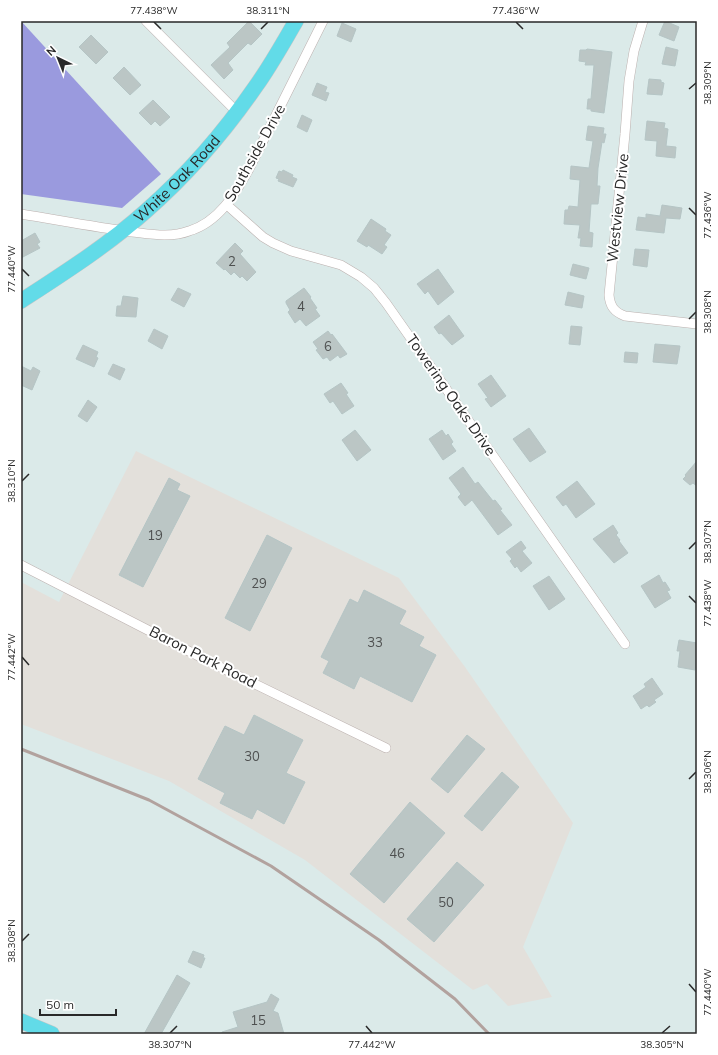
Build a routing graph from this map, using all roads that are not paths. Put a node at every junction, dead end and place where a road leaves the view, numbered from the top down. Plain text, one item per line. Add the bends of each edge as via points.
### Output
1 (146, 21) edge
2 (296, 21) edge
3 (323, 21) edge
4 (643, 21) edge
5 (237, 112) junction
6 (226, 205) junction
7 (21, 214) edge
8 (122, 230) junction
9 (21, 300) edge
10 (697, 324) edge
11 (21, 565) edge
12 (625, 644) dead end
13 (386, 748) dead end
14 (21, 1021) edge
15 (52, 1034) edge

1 - 5 street
2 - 5 main road, White Oak Road via 257,85
3 - 6 street, Southside Drive via 249,169
4 - 10 street, Westview Drive via 629,81 609,302 618,314 625,316
5 - 8 main road, White Oak Road via 167,192
6 - 8 street, Southside Drive via 216,216 189,232 159,235
6 - 12 street, Towering Oaks Drive via 273,243 291,251 341,265 374,288
7 - 8 street, Southside Drive
8 - 9 main road, White Oak Road via 76,265
11 - 13 street, Baron Park Road
14 - 15 main road

